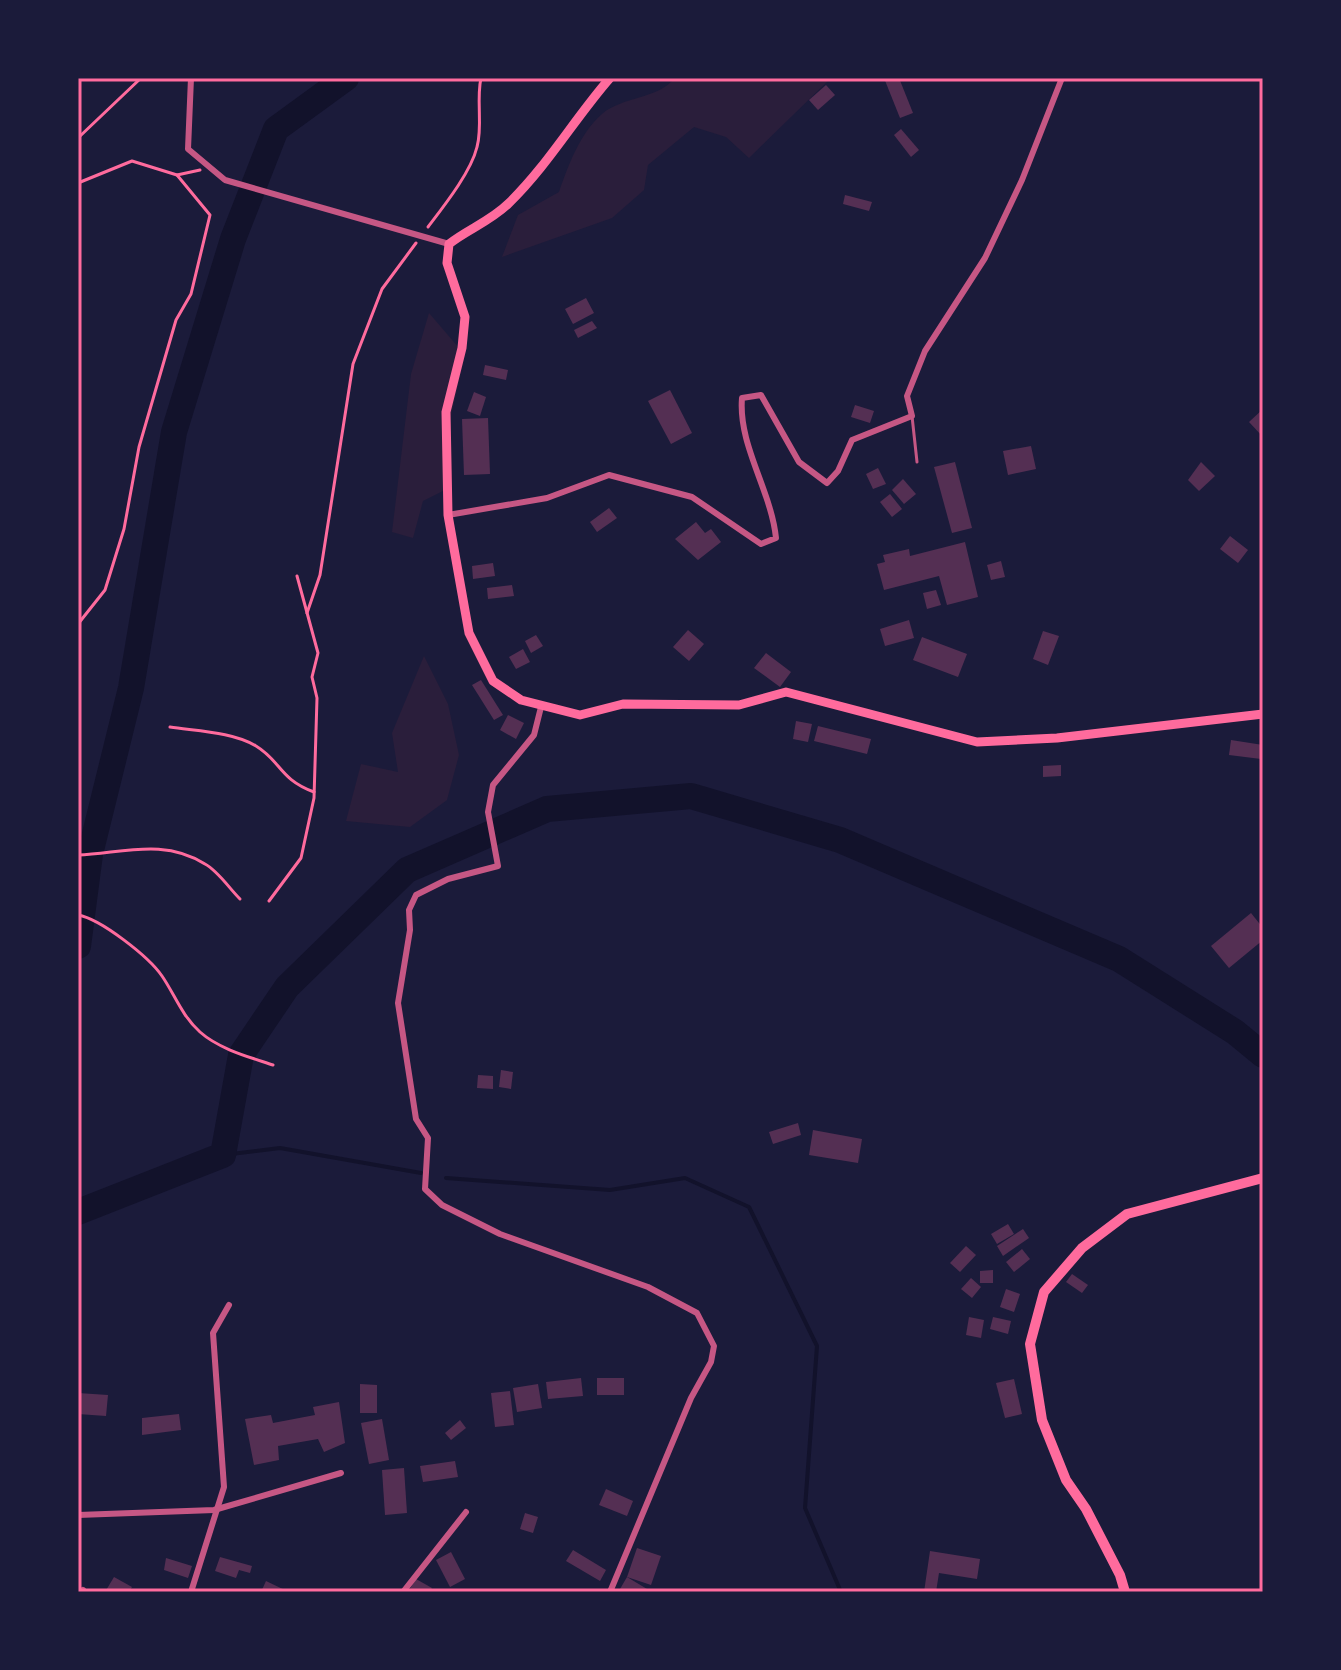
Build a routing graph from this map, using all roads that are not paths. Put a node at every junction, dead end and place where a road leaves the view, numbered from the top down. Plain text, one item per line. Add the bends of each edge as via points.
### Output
1 (191, 78) edge
2 (610, 78) edge
3 (1062, 78) edge
4 (449, 244) junction
5 (912, 416) junction
6 (917, 462) dead end
7 (448, 515) junction
8 (541, 707) junction
9 (1263, 714) edge
10 (1263, 1178) edge
11 (229, 1305) dead end
12 (341, 1473) dead end
13 (214, 1510) junction
14 (466, 1512) dead end
15 (78, 1515) edge
16 (191, 1592) edge
17 (403, 1592) edge
18 (610, 1592) edge
19 (1125, 1592) edge

1 - 4 street via 188,149 225,180
2 - 4 main road via 508,204
3 - 5 street via 985,258 925,351 907,396
4 - 7 main road via 447,263 465,317 446,412
5 - 6 lane
5 - 7 street via 852,440 827,483 799,462 761,395 742,398 740,418 773,514 776,538 761,544 692,497 609,475 547,498
7 - 8 main road via 469,633 493,681
8 - 9 main road via 580,715 623,704 739,705 786,692 977,742
8 - 18 street via 534,735 493,785 488,812 498,866 448,879 416,895 409,910 398,1003 416,1119 428,1138 425,1189 442,1205 500,1234 648,1287 697,1313 714,1346
10 - 19 highway via 1127,1214 1082,1248 1044,1292 1030,1344 1042,1420 1066,1480
11 - 13 street via 213,1333 224,1487
12 - 13 street
13 - 15 street
13 - 16 street
14 - 17 street

